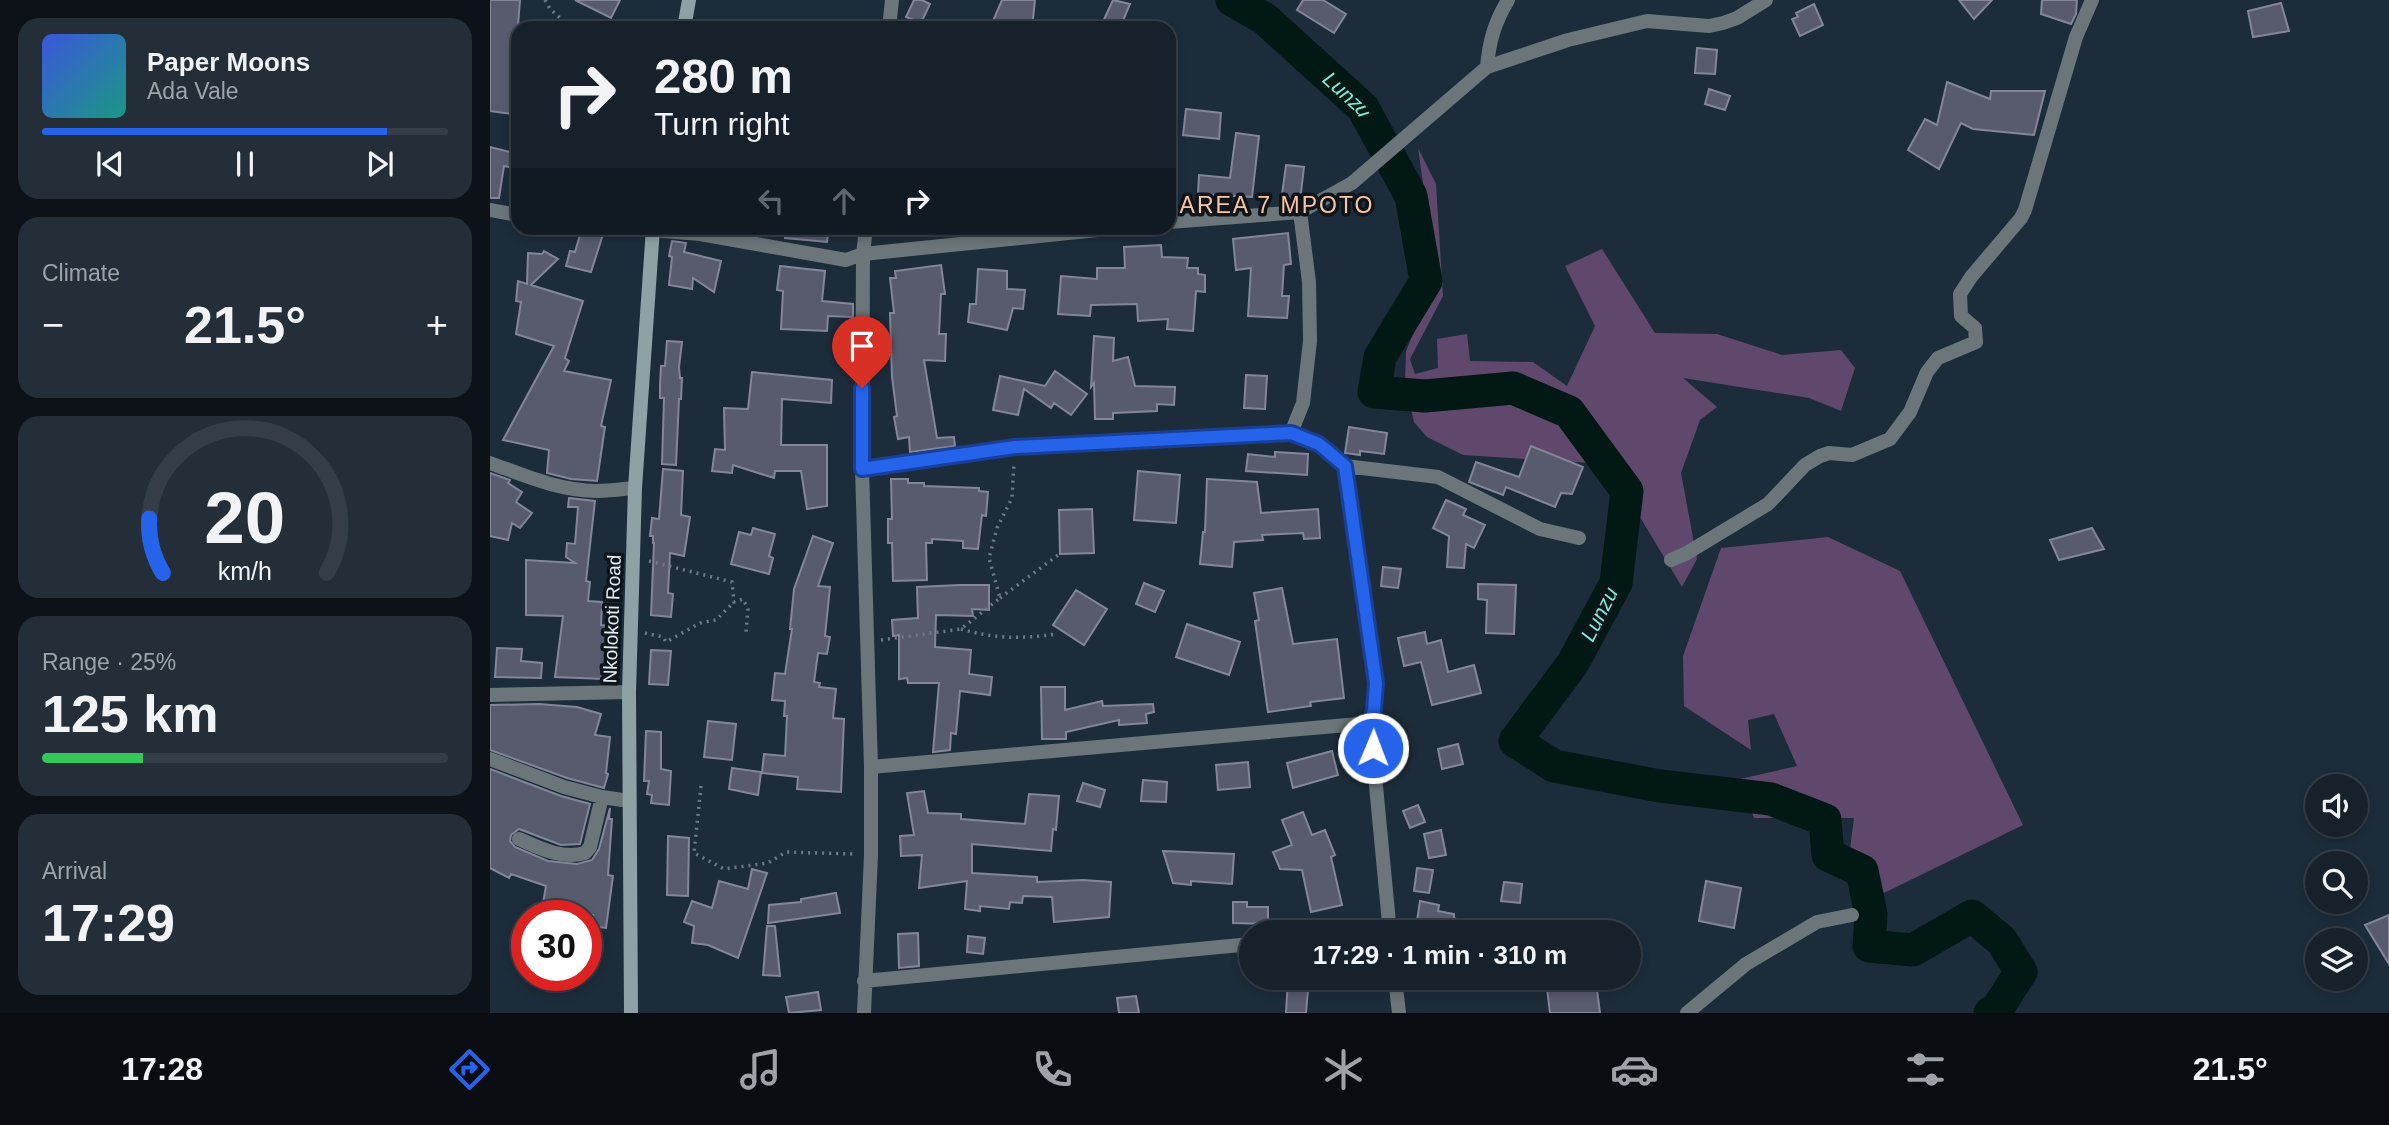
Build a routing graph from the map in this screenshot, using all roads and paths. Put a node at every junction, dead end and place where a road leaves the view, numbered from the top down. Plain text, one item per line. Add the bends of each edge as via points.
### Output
1 (545, 0) edge
2 (689, 0) edge
3 (892, 0) edge
4 (1508, 0) edge
5 (1766, 0) edge
6 (2092, 0) edge
7 (564, 21) edge
8 (685, 21) edge
9 (890, 21) edge
10 (1487, 67) junction
11 (490, 210) edge
12 (1300, 212) junction
13 (511, 214) edge
14 (1176, 221) edge
15 (653, 235) edge
16 (706, 235) edge
17 (865, 235) edge
18 (1049, 235) edge
19 (863, 254) junction
20 (1291, 433) junction
21 (1015, 447) junction
22 (490, 463) edge
23 (1345, 466) junction
24 (862, 469) junction
25 (635, 488) junction
26 (1578, 538) dead end
27 (1058, 555) dead end
28 (634, 558) junction
29 (1671, 560) dead end
30 (1000, 598) junction
31 (734, 602) junction
32 (961, 629) junction
33 (746, 632) dead end
34 (1057, 634) dead end
35 (630, 639) junction
36 (867, 642) junction
37 (629, 692) junction
38 (490, 695) edge
39 (1370, 723) junction
40 (490, 760) edge
41 (871, 767) junction
42 (701, 786) dead end
43 (602, 797) junction
44 (629, 801) junction
45 (519, 839) dead end
46 (871, 855) junction
47 (1852, 915) dead end
48 (1388, 920) edge
49 (1239, 945) edge
50 (864, 981) junction
51 (1396, 990) edge
52 (631, 1013) edge
53 (864, 1013) edge
54 (1399, 1013) edge
55 (1687, 1013) edge

1 - 7 path
2 - 8 main road
3 - 9 street
4 - 10 street via 1489,40
5 - 10 street via 1723,23 1647,21 1568,40
6 - 29 street via 2076,37 2025,210 1960,294 1961,316 1975,328 1976,342 1938,358 1890,439 1856,454 1819,456 1768,504
10 - 12 street via 1352,183
11 - 13 street
12 - 14 street
12 - 20 street via 1309,282 1310,341 1303,403
15 - 25 main road, Nkolokoti Road
16 - 19 street via 846,260
17 - 19 street
18 - 19 street
19 - 24 street
20 - 21 street
20 - 23 street via 1319,444
21 - 24 street
21 - 30 path via 1012,498 989,558
22 - 25 street via 576,489
23 - 26 street via 1437,477 1540,529
23 - 39 street via 1376,683
24 - 36 street
25 - 28 main road, Nkolokoti Road
27 - 30 path
28 - 31 path via 732,582
28 - 35 main road, Nkolokoti Road
30 - 32 path
31 - 33 path via 743,599 748,609
31 - 35 path via 716,620 699,623 666,642 646,633
32 - 34 path via 989,637
32 - 36 path
35 - 37 main road, Nkolokoti Road
36 - 41 street
37 - 38 street
37 - 44 main road, Nkolokoti Road
39 - 41 street
39 - 48 street
40 - 43 street
41 - 46 street
42 - 46 path via 694,853 724,869 768,863 786,852
43 - 44 street
43 - 45 street via 585,853 565,855
44 - 52 main road, Nkolokoti Road
46 - 50 street
47 - 55 street via 1817,922 1746,964
49 - 50 street
50 - 53 street
51 - 54 street

